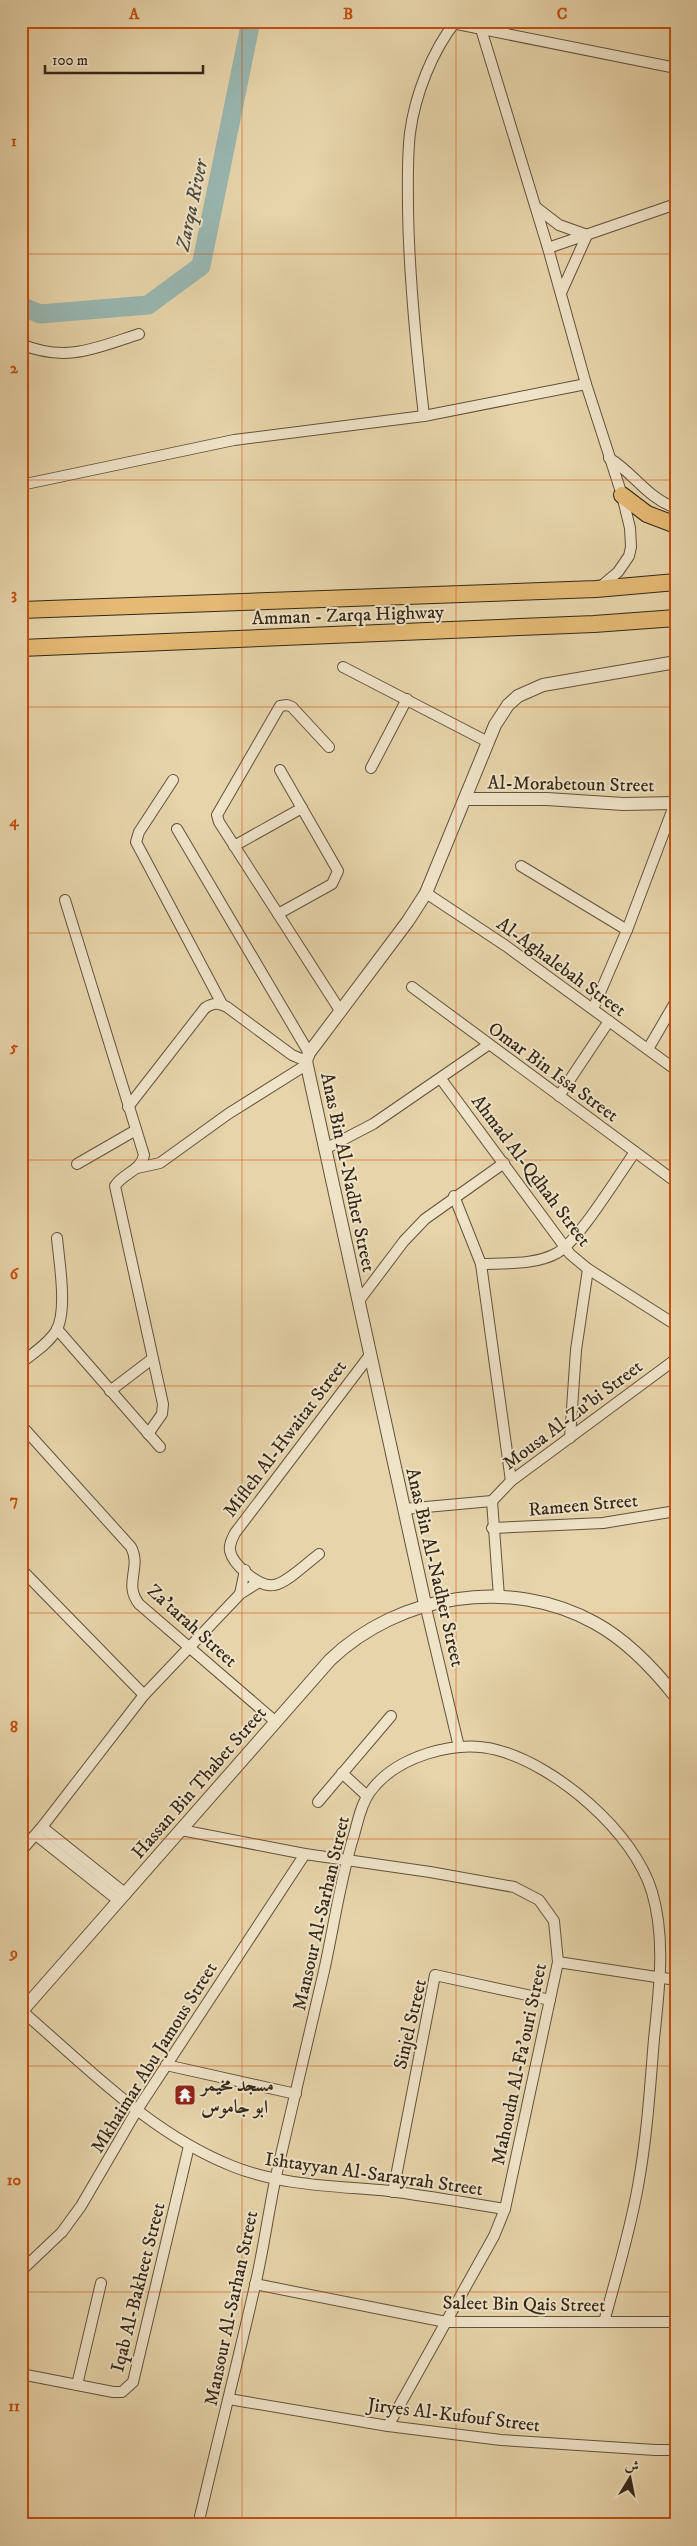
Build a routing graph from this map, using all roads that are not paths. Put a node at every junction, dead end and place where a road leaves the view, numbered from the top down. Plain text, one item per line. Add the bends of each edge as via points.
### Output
1 (442, 21) edge
2 (455, 22) edge
3 (481, 25) edge
4 (676, 68) edge
5 (676, 204) edge
6 (536, 206) junction
7 (587, 235) junction
8 (548, 248) junction
9 (561, 293) junction
10 (139, 334) dead end
11 (21, 344) edge
12 (586, 384) junction
13 (424, 416) junction
14 (609, 458) junction
15 (21, 485) edge
16 (622, 495) junction
17 (676, 508) edge
18 (676, 525) edge
19 (676, 582) edge
20 (596, 589) junction
21 (21, 610) edge
22 (676, 618) edge
23 (21, 648) edge
24 (676, 662) edge
25 (343, 667) dead end
26 (407, 699) junction
27 (488, 742) junction
28 (329, 747) dead end
29 (371, 768) dead end
30 (280, 770) dead end
31 (173, 780) dead end
32 (466, 799) junction
33 (675, 803) edge
34 (302, 808) junction
35 (177, 829) dead end
36 (234, 846) junction
37 (521, 866) dead end
38 (426, 893) junction
39 (65, 900) dead end
40 (278, 914) junction
41 (627, 930) junction
42 (412, 987) dead end
43 (676, 1001) edge
44 (222, 1004) junction
45 (593, 1009) junction
46 (341, 1012) junction
47 (609, 1021) junction
48 (488, 1045) junction
49 (648, 1049) junction
50 (307, 1060) junction
51 (676, 1070) edge
52 (441, 1078) junction
53 (559, 1096) junction
54 (128, 1107) junction
55 (136, 1130) junction
56 (325, 1149) junction
57 (635, 1152) junction
58 (504, 1163) junction
59 (77, 1164) dead end
60 (137, 1168) junction
61 (676, 1182) edge
62 (454, 1196) junction
63 (57, 1238) dead end
64 (565, 1248) junction
65 (481, 1264) junction
66 (588, 1269) junction
67 (358, 1302) junction
68 (676, 1325) edge
69 (57, 1329) junction
70 (370, 1355) junction
71 (152, 1359) junction
72 (674, 1360) edge
73 (21, 1364) edge
74 (676, 1372) edge
75 (110, 1391) junction
76 (21, 1425) edge
77 (148, 1434) junction
78 (570, 1438) junction
79 (160, 1447) dead end
80 (511, 1482) junction
81 (492, 1501) junction
82 (404, 1509) junction
83 (676, 1511) edge
84 (492, 1528) junction
85 (319, 1554) dead end
86 (21, 1569) edge
87 (245, 1570) junction
88 (259, 1582) junction
89 (240, 1594) junction
90 (500, 1597) junction
91 (425, 1604) junction
92 (190, 1648) junction
93 (144, 1695) junction
94 (676, 1697) edge
95 (390, 1716) dead end
96 (276, 1722) junction
97 (459, 1747) junction
98 (342, 1773) junction
99 (367, 1796) junction
100 (318, 1802) dead end
101 (181, 1830) junction
102 (39, 1831) junction
103 (21, 1850) edge
104 (305, 1854) junction
105 (346, 1860) junction
106 (122, 1897) junction
107 (558, 1962) junction
108 (660, 1976) junction
109 (676, 1980) edge
110 (550, 2000) junction
111 (22, 2011) edge
112 (166, 2064) junction
113 (296, 2094) junction
114 (137, 2110) junction
115 (189, 2146) junction
116 (276, 2179) junction
117 (393, 2192) junction
118 (505, 2210) junction
119 (21, 2271) edge
120 (101, 2283) dead end
121 (255, 2284) junction
122 (446, 2322) junction
123 (604, 2322) junction
124 (676, 2322) edge
125 (21, 2374) edge
126 (77, 2385) junction
127 (229, 2399) junction
128 (388, 2426) junction
129 (676, 2450) edge
130 (198, 2525) edge

1 - 2 street
2 - 3 street
2 - 13 street via 426,75 410,131 411,289
3 - 4 street
3 - 6 street
5 - 7 street
6 - 7 street via 559,225
6 - 8 street
7 - 8 street
7 - 9 street
8 - 9 street
9 - 12 street
10 - 11 street via 66,355 41,352
12 - 13 street
12 - 14 street
13 - 15 street via 234,440
14 - 16 street
14 - 17 street via 648,493
16 - 18 highway via 647,514
16 - 20 street via 632,537 629,556 618,572
19 - 20 highway, Amman - Zarqa Highway
20 - 21 highway, Amman - Zarqa Highway
22 - 23 highway, Amman - Zarqa Highway
24 - 27 street, Anas Bin Al-Nadher Street via 529,690 508,705
25 - 26 street
26 - 27 street
26 - 29 street
27 - 32 street, Anas Bin Al-Nadher Street
28 - 36 street via 292,707 287,704 280,706 218,811 219,822
30 - 34 street
31 - 44 street via 139,832 136,842
32 - 33 street, Al-Morabetoun Street
32 - 38 street, Anas Bin Al-Nadher Street
33 - 41 street
34 - 36 street
34 - 40 street via 338,866 338,875 332,884
35 - 50 street
36 - 40 street
37 - 41 street
38 - 45 street, Al-Aghalebah Street
38 - 46 street, Anas Bin Al-Nadher Street
39 - 54 street
40 - 46 street
41 - 45 street
42 - 48 street, Omar Bin Issa Street
43 - 49 street
44 - 50 street via 292,1055
44 - 54 street via 205,1008
45 - 47 street, Al-Aghalebah Street
46 - 50 street, Anas Bin Al-Nadher Street
47 - 49 street, Al-Aghalebah Street
47 - 53 street
48 - 52 street
48 - 53 street, Omar Bin Issa Street
49 - 51 street, Al-Aghalebah Street
50 - 56 street, Anas Bin Al-Nadher Street
50 - 60 street via 160,1163
52 - 56 street via 364,1130
52 - 58 street, Ahmad Al-Qdhah Street
53 - 57 street, Omar Bin Issa Street
54 - 55 street
55 - 59 street
55 - 60 street via 144,1155
56 - 67 street, Anas Bin Al-Nadher Street
57 - 61 street, Omar Bin Issa Street
57 - 64 street
58 - 62 street
58 - 64 street, Ahmad Al-Qdhah Street
60 - 71 street via 120,1177 115,1186
62 - 65 street
62 - 67 street via 410,1234
63 - 69 street via 61,1298
64 - 65 street via 547,1258
64 - 66 street, Ahmad Al-Qdhah Street
65 - 80 street
66 - 68 street, Ahmad Al-Qdhah Street
66 - 78 street via 576,1350
67 - 70 street, Anas Bin Al-Nadher Street
69 - 73 street
69 - 75 street
70 - 82 street, Anas Bin Al-Nadher Street
70 - 87 street, Mifleh Al-Hwaitat Street via 235,1533 230,1549
71 - 75 street
71 - 77 street via 163,1409
72 - 74 street
72 - 78 street, Mousa Al-Zu’bi Street
75 - 77 street
76 - 92 street, Za’tarah Street via 131,1547 135,1555 132,1591 139,1604
77 - 79 street
78 - 80 street, Mousa Al-Zu’bi Street
80 - 81 street, Mousa Al-Zu’bi Street
81 - 82 street
81 - 84 street
82 - 91 street, Anas Bin Al-Nadher Street
83 - 84 street, Rameen Street via 603,1523
84 - 90 street
85 - 88 street via 276,1585
86 - 93 street
87 - 88 street, Mifleh Al-Hwaitat Street
87 - 89 street
88 - 89 street
89 - 92 street
90 - 91 street, Hassan Bin Thabet Street
90 - 94 street, Hassan Bin Thabet Street via 550,1604 595,1623 634,1653
91 - 96 street, Hassan Bin Thabet Street via 375,1626 343,1648
91 - 97 street, Anas Bin Al-Nadher Street
92 - 93 street
92 - 96 street, Za’tarah Street
93 - 102 street
95 - 98 street
96 - 101 street, Hassan Bin Thabet Street
97 - 99 street, Mansour Al-Sarhan Street via 423,1756 401,1766 379,1782
97 - 108 street, Mansour Al-Sarhan Street via 478,1746 523,1758 549,1772 602,1816 635,1856 650,1888 657,1915
98 - 99 street
98 - 100 street
99 - 105 street, Mansour Al-Sarhan Street
101 - 104 street, Mahoudn Al-Fa’ouri Street
101 - 106 street, Hassan Bin Thabet Street
102 - 103 street
102 - 106 street
104 - 105 street, Mahoudn Al-Fa’ouri Street
104 - 112 street, Mkhaimar Abu Jamous Street
105 - 107 street, Mahoudn Al-Fa’ouri Street via 514,1887 528,1892 539,1900 554,1921
105 - 113 street, Mansour Al-Sarhan Street
106 - 111 street, Hassan Bin Thabet Street
107 - 108 street
107 - 110 street, Mahoudn Al-Fa’ouri Street
108 - 109 street
108 - 123 street, Mansour Al-Sarhan Street via 638,2190
110 - 117 street, Sinjel Street via 435,1975
110 - 118 street, Mahoudn Al-Fa’ouri Street
111 - 114 street, Ishtayyan Al-Sarayrah Street
112 - 113 street
112 - 114 street, Mkhaimar Abu Jamous Street
113 - 116 street, Mansour Al-Sarhan Street
114 - 115 street, Ishtayyan Al-Sarayrah Street
114 - 119 street, Mkhaimar Abu Jamous Street via 77,2213 51,2244
115 - 116 street, Ishtayyan Al-Sarayrah Street via 232,2166
115 - 126 street, Iqab Al-Bakheet Street via 133,2382 122,2392
116 - 117 street, Ishtayyan Al-Sarayrah Street
116 - 121 street, Mansour Al-Sarhan Street
117 - 118 street, Ishtayyan Al-Sarayrah Street
118 - 122 street, Mahoudn Al-Fa’ouri Street
120 - 126 street
121 - 122 street, Saleet Bin Qais Street
121 - 127 street, Mansour Al-Sarhan Street
122 - 123 street, Saleet Bin Qais Street
122 - 128 street, Mahoudn Al-Fa’ouri Street
123 - 124 street, Saleet Bin Qais Street
125 - 126 street, Iqab Al-Bakheet Street
127 - 128 street, Jiryes Al-Kufouf Street
127 - 130 street, Mansour Al-Sarhan Street
128 - 129 street, Jiryes Al-Kufouf Street via 501,2440

